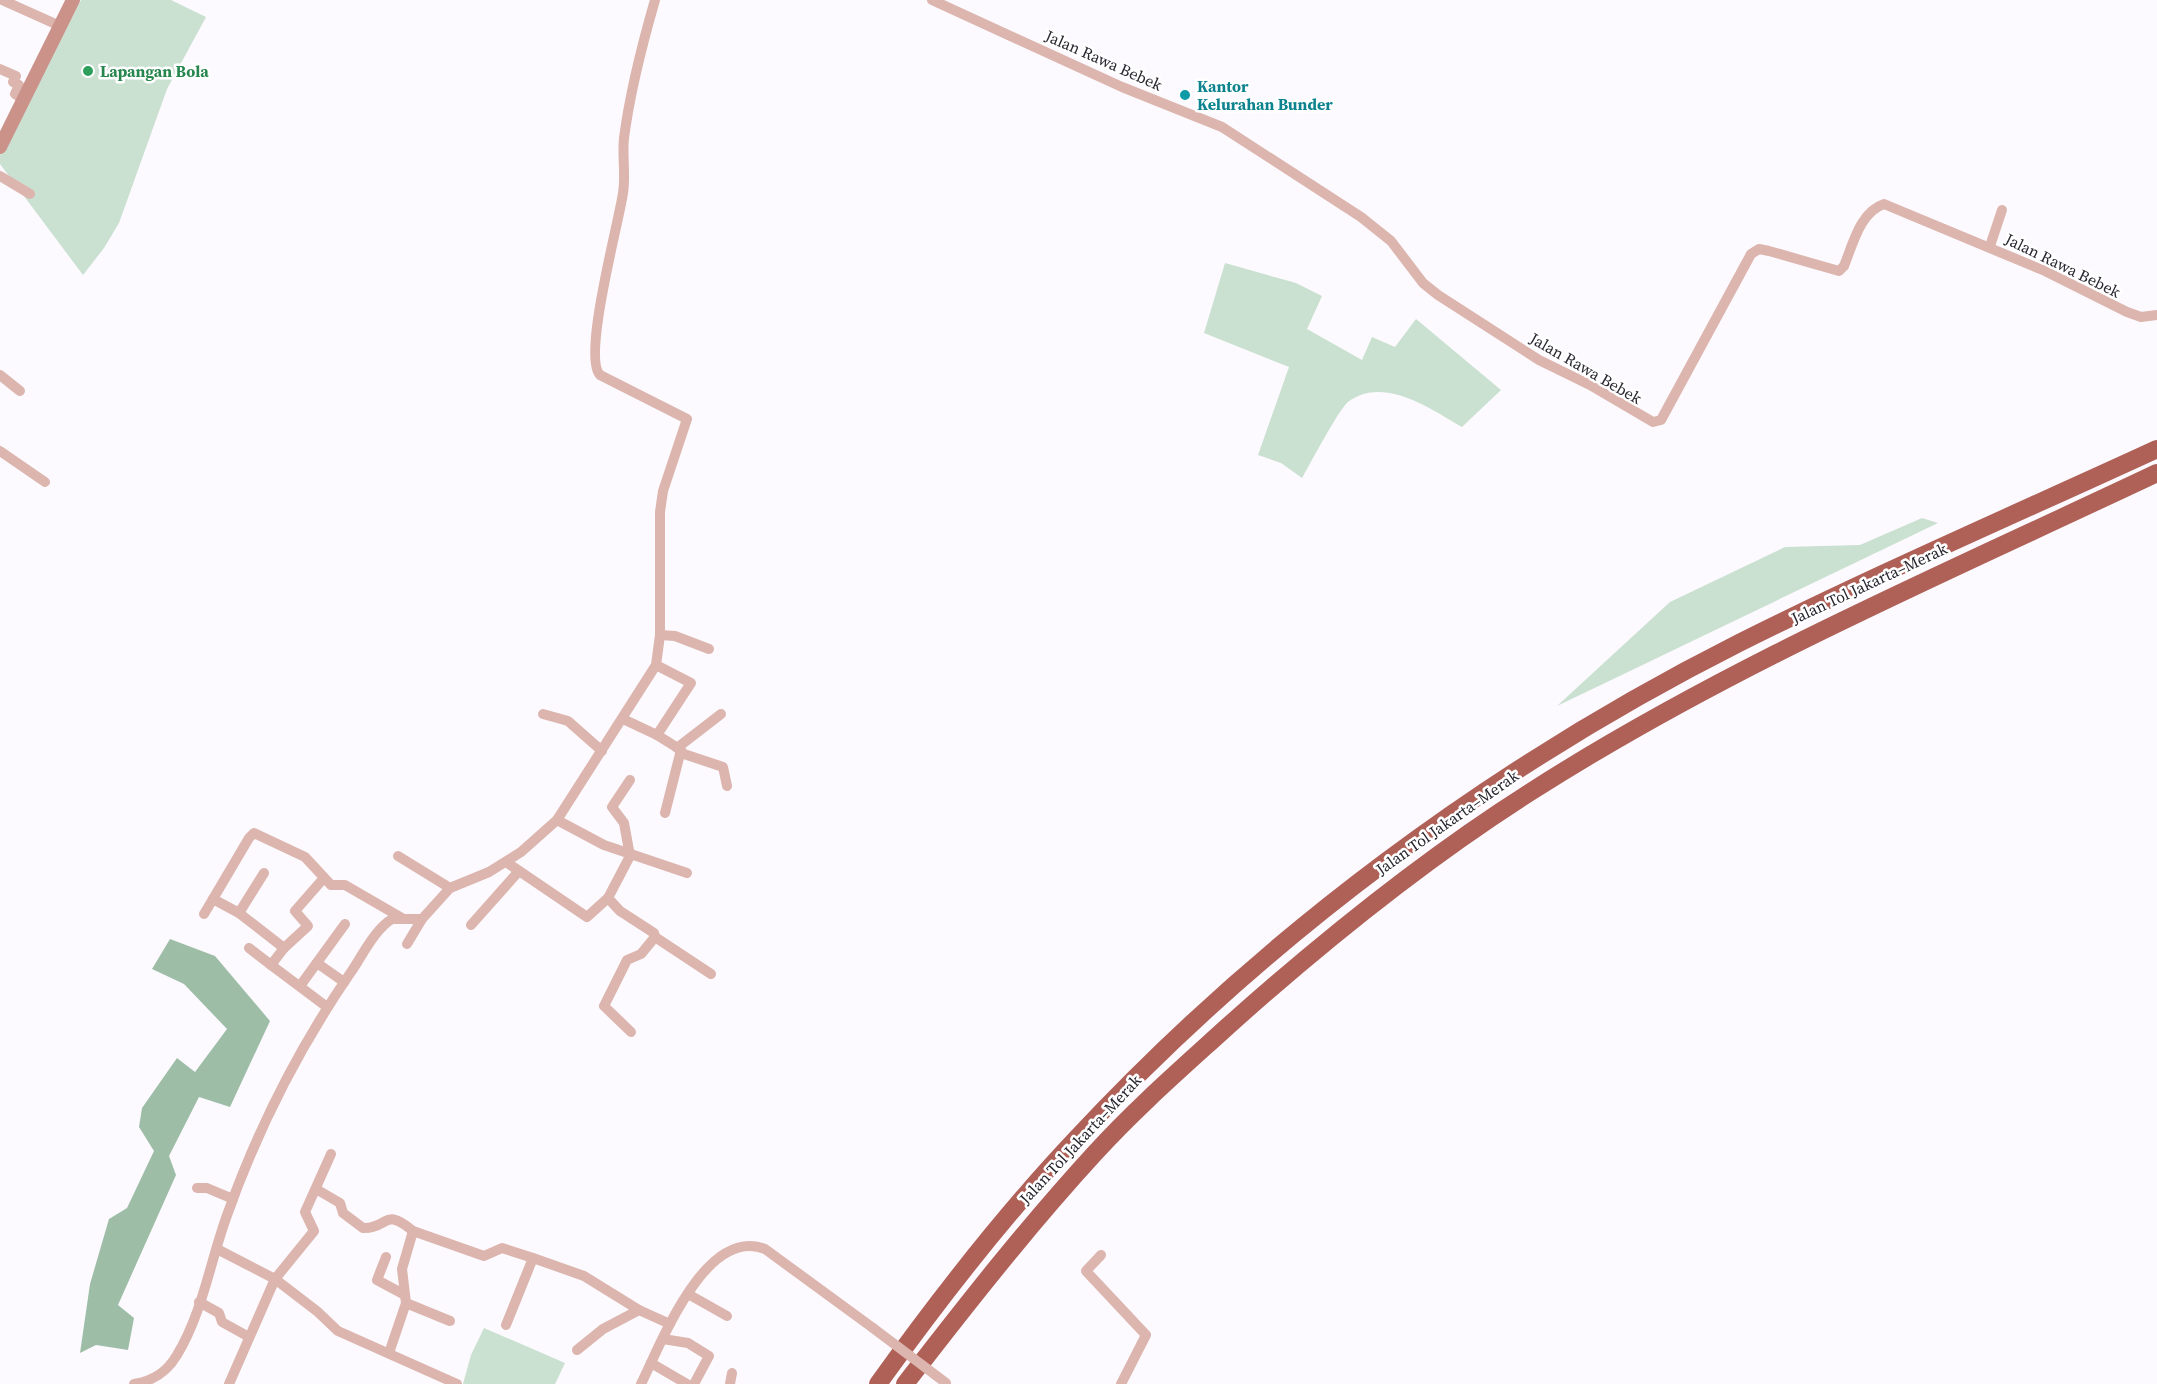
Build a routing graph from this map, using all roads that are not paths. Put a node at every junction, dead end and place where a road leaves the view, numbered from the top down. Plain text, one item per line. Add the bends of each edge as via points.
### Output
1 (2, 0) edge
2 (73, 0) edge
3 (655, 0) edge
4 (932, 0) edge
5 (60, 26) junction
6 (0, 69) edge
7 (23, 99) junction
8 (0, 147) edge
9 (0, 176) edge
10 (30, 194) dead end
11 (2002, 210) dead end
12 (1990, 246) junction
13 (2157, 315) edge
14 (0, 375) edge
15 (20, 392) dead end
16 (2157, 449) edge
17 (0, 451) edge
18 (2157, 473) edge
19 (45, 482) dead end
20 (660, 635) junction
21 (709, 650) dead end
22 (657, 665) junction
23 (543, 714) dead end
24 (721, 714) dead end
25 (623, 719) junction
26 (657, 735) junction
27 (602, 751) junction
28 (679, 751) junction
29 (630, 780) dead end
30 (728, 786) dead end
31 (665, 813) dead end
32 (557, 820) junction
33 (398, 856) dead end
34 (630, 856) junction
35 (506, 862) junction
36 (519, 871) junction
37 (264, 873) dead end
38 (687, 873) dead end
39 (323, 879) junction
40 (450, 888) junction
41 (608, 898) junction
42 (213, 899) junction
43 (239, 913) junction
44 (204, 914) dead end
45 (402, 918) junction
46 (422, 919) junction
47 (345, 924) dead end
48 (471, 925) dead end
49 (655, 937) junction
50 (407, 944) dead end
51 (249, 948) dead end
52 (284, 948) junction
53 (317, 963) junction
54 (271, 964) junction
55 (711, 974) dead end
56 (344, 982) junction
57 (300, 986) junction
58 (327, 1007) junction
59 (631, 1032) dead end
60 (331, 1154) dead end
61 (197, 1188) dead end
62 (316, 1189) junction
63 (233, 1199) junction
64 (413, 1231) junction
65 (217, 1249) junction
66 (1101, 1255) dead end
67 (386, 1257) dead end
68 (533, 1258) junction
69 (275, 1280) junction
70 (688, 1294) junction
71 (406, 1299) junction
72 (199, 1302) junction
73 (639, 1310) junction
74 (728, 1316) dead end
75 (450, 1321) dead end
76 (670, 1324) junction
77 (506, 1325) dead end
78 (249, 1337) junction
79 (663, 1339) junction
80 (577, 1350) dead end
81 (390, 1353) junction
82 (651, 1363) junction
83 (134, 1384) edge
84 (229, 1384) edge
85 (457, 1384) edge
86 (641, 1384) edge
87 (687, 1384) edge
88 (694, 1384) edge
89 (878, 1384) edge
90 (905, 1384) edge
91 (947, 1384) edge
92 (1120, 1384) edge

1 - 5 street
2 - 5 street
3 - 20 street via 632,89 624,140 623,190 598,313 596,367 600,375 687,419 660,512
4 - 12 street, Jalan Rawa Bebek via 1122,87 1222,127 1361,216 1391,241 1438,296 1539,360 1653,422 1661,420 1744,263 1759,249 1839,271 1867,214 1884,204
5 - 7 street
6 - 7 street via 16,76 13,82 19,85 15,94
7 - 8 street
9 - 10 street
11 - 12 street
12 - 13 street, Jalan Rawa Bebek via 2127,312 2141,317
14 - 15 street
16 - 89 highway, Jalan Tol Jakarta–Merak via 1738,644 1614,712 1398,854 1264,957 1174,1039 1075,1140 989,1239
17 - 19 street
18 - 90 highway, Jalan Tol Jakarta–Merak via 1718,682 1531,791 1414,873 1290,970 1096,1152
20 - 21 street via 675,636
20 - 22 street
22 - 25 street
22 - 26 street via 691,683
23 - 27 street via 568,721
24 - 28 street
25 - 26 street
25 - 27 street
26 - 28 street
27 - 32 street
28 - 30 street via 723,767
28 - 31 street
29 - 34 street via 612,804 624,823
32 - 34 street
32 - 35 street
33 - 40 street
34 - 38 street
34 - 41 street
35 - 36 street
35 - 40 street
36 - 41 street via 588,917
36 - 48 street
37 - 43 street
39 - 42 street via 305,857 255,833
39 - 45 street via 334,886 345,885
39 - 52 street via 295,911 308,926
40 - 46 street
41 - 49 street
42 - 43 street
42 - 44 street
43 - 52 street
45 - 46 street
45 - 56 street via 392,919 383,927
46 - 50 street
47 - 53 street
49 - 55 street
49 - 59 street via 641,954 627,960 604,1006
51 - 54 street
52 - 54 street
53 - 56 street
53 - 57 street
54 - 57 street
56 - 58 street
57 - 58 street
58 - 63 street via 266,1116
60 - 62 street
61 - 63 street
62 - 64 street via 340,1203 343,1213 363,1228 390,1218
62 - 69 street via 305,1215 314,1231
63 - 65 street
64 - 68 street via 484,1256 502,1248
64 - 71 street via 402,1269
65 - 69 street
65 - 72 street
66 - 92 street via 1086,1271 1146,1335
67 - 71 street via 377,1280
68 - 73 street via 584,1276
68 - 77 street
69 - 78 street
69 - 81 street via 338,1331
70 - 74 street
70 - 76 street
70 - 91 street, bridge via 720,1257 738,1246 758,1246
71 - 75 street
71 - 81 street
72 - 78 street via 219,1313 222,1322
72 - 83 street via 176,1357 163,1374
73 - 76 street
73 - 80 street via 603,1329
76 - 79 street
78 - 84 street
79 - 82 street
79 - 88 street via 688,1343 709,1356
81 - 85 street
82 - 86 street
82 - 87 street

